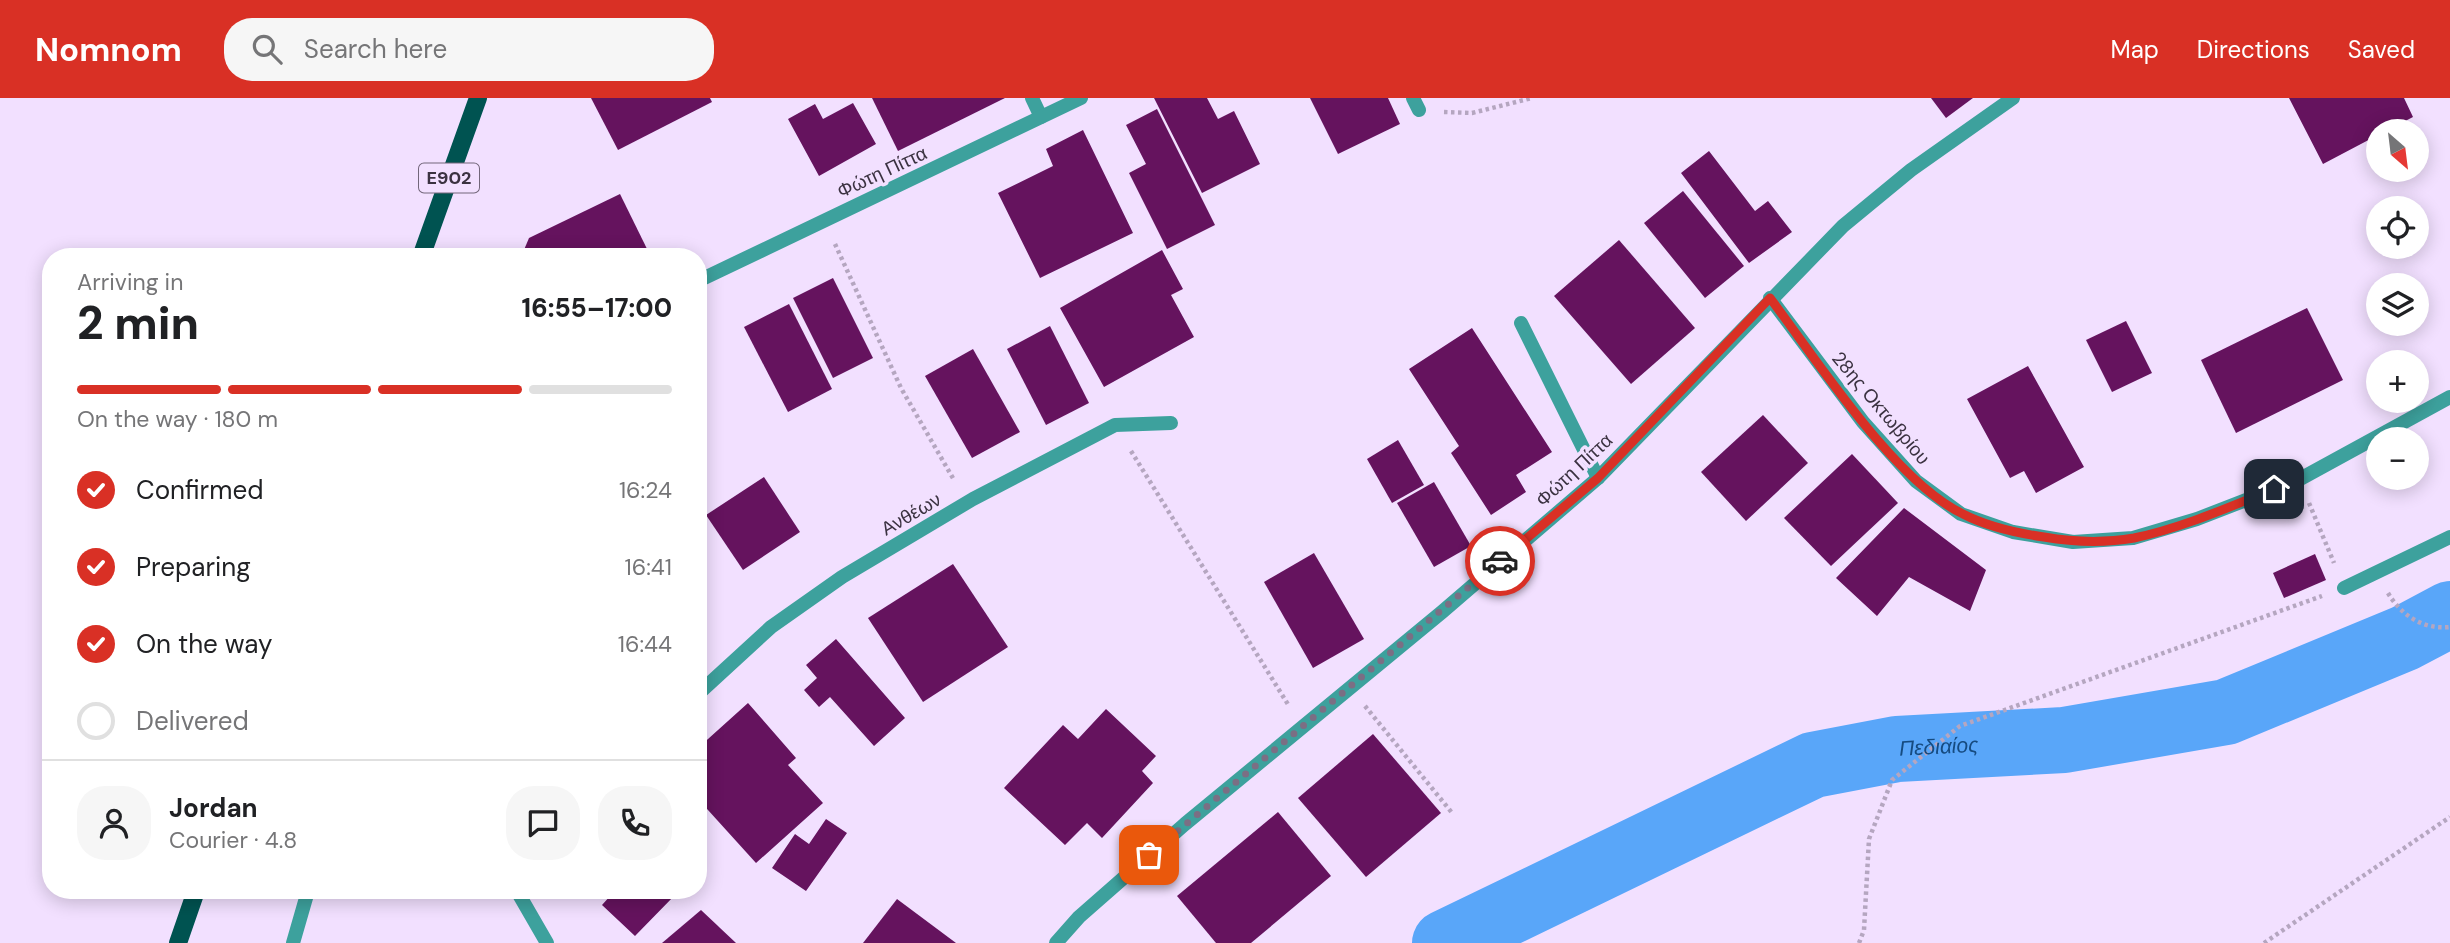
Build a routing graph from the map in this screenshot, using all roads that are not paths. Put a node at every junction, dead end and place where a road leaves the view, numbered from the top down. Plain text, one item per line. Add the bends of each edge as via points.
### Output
1 (478, 98) edge
2 (1032, 98) edge
3 (1081, 98) edge
4 (2012, 98) edge
5 (1041, 117) junction
6 (424, 248) edge
7 (707, 277) edge
8 (1770, 298) junction
9 (1521, 323) dead end
10 (2450, 397) edge
11 (1171, 423) dead end
12 (1598, 478) junction
13 (2450, 537) edge
14 (2344, 588) road end
15 (707, 686) edge
16 (193, 899) edge
17 (306, 899) edge
18 (522, 899) edge
19 (178, 943) edge
20 (293, 943) edge
21 (547, 943) edge
22 (1056, 943) edge

1 - 6 main road, E902
2 - 5 street
3 - 5 street, Φώτη Πίττα
4 - 8 street, Φώτη Πίττα via 1910,170 1843,226
5 - 7 street, Φώτη Πίττα
8 - 10 street, 28ης Οκτωβρίου via 1863,422 1916,481 1961,514 2012,532 2073,542 2133,538 2300,480
8 - 12 street, Φώτη Πίττα
9 - 12 street
11 - 15 street, Ανθέων via 1115,425 967,503 842,577 771,627
12 - 22 street, Φώτη Πίττα via 1079,917
13 - 14 street
16 - 19 main road
17 - 20 street
18 - 21 street

